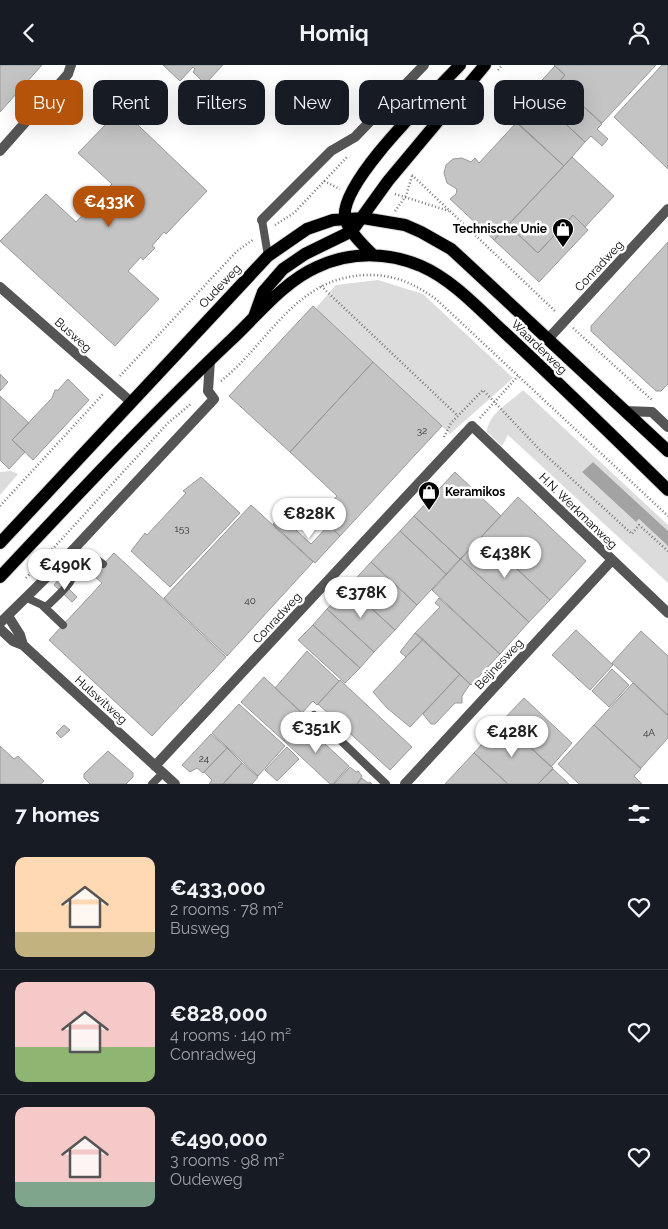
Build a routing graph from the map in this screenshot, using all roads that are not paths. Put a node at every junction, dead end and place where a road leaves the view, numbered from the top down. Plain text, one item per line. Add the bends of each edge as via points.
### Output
1 (71, 65) edge
2 (424, 65) edge
3 (460, 65) edge
4 (485, 65) edge
5 (0, 151) edge
6 (668, 209) edge
7 (345, 218) junction
8 (363, 218) junction
9 (262, 220) joint
10 (352, 231) junction
11 (372, 254) junction
12 (268, 256) junction
13 (0, 287) edge
14 (253, 319) junction
15 (548, 339) junction
16 (210, 360) junction
17 (130, 401) junction
18 (625, 411) junction
19 (472, 427) joint
20 (668, 427) edge
21 (668, 451) edge
22 (668, 490) edge
23 (0, 543) edge
24 (612, 560) junction
25 (103, 564) dead end
26 (0, 577) edge
27 (27, 598) junction
28 (45, 608) junction
29 (668, 613) edge
30 (4, 620) edge
31 (63, 625) dead end
32 (0, 629) edge
33 (23, 645) junction
34 (314, 715) dead end
35 (159, 770) junction
36 (152, 784) edge
37 (175, 784) edge
38 (386, 784) edge
39 (405, 784) edge

1 - 5 street via 68,74
2 - 9 street via 355,137 331,151
3 - 7 main road via 369,165 347,202
4 - 8 main road via 388,181
6 - 15 street, Conradweg
7 - 8 main road, Waarderweg
7 - 10 main road
7 - 12 main road, Oudeweg via 307,229
8 - 10 main road
8 - 15 main road, Waarderweg via 405,225 451,249
9 - 12 lane
10 - 11 main road
10 - 14 main road via 305,254 283,269 264,292
11 - 14 main road via 338,259 312,269
11 - 22 main road, Waarderweg via 420,266 449,283
12 - 17 main road, Oudeweg
13 - 17 street, Busweg
14 - 16 main road
15 - 18 main road, Waarderweg
16 - 26 main road via 156,411
16 - 27 street via 208,391 214,399
17 - 23 main road, Oudeweg
18 - 20 street via 652,412
18 - 21 main road, Waarderweg
19 - 24 street, H.N. Werkmanweg
19 - 35 street, Conradweg
24 - 29 street, H.N. Werkmanweg
24 - 39 street, Beijnesweg
25 - 28 lane via 93,557 87,558
27 - 28 lane
27 - 30 street
28 - 31 lane
30 - 33 street, Hulswitweg via 20,635
32 - 33 street, Hulswitweg
33 - 35 street, Hulswitweg
34 - 38 lane
35 - 36 lane
35 - 37 street, Hulswitweg

